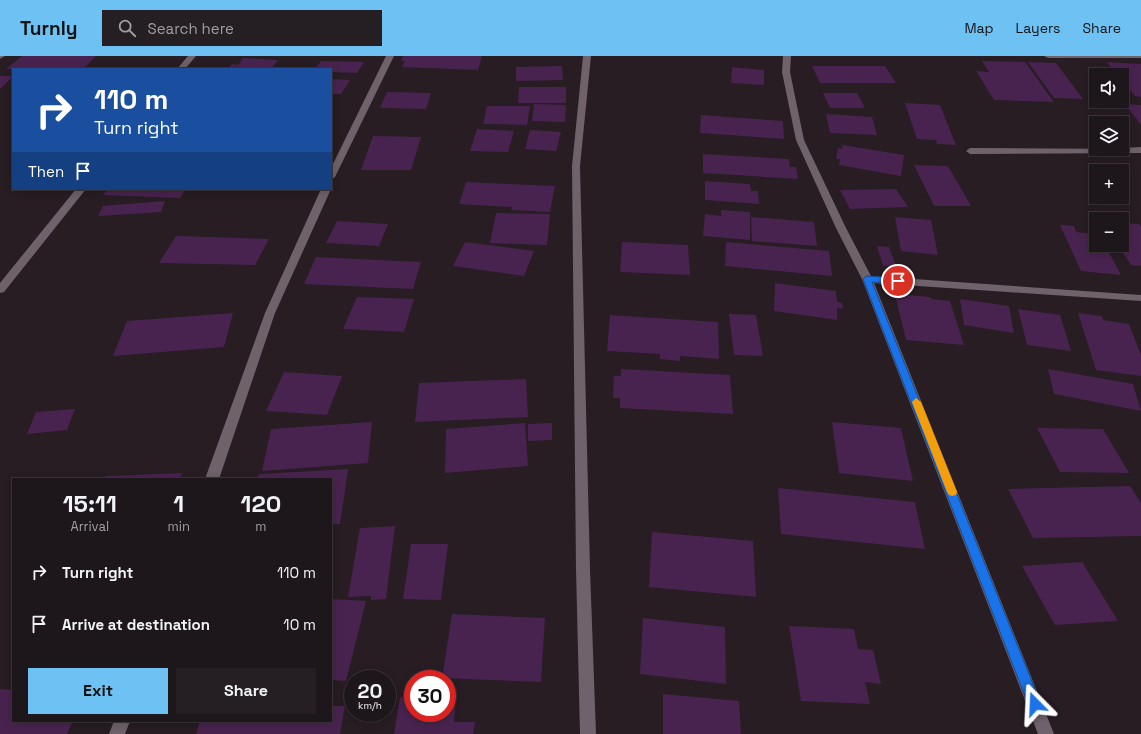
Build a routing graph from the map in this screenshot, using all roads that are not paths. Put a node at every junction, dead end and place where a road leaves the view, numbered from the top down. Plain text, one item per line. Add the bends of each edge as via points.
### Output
1 (192, 56) edge
2 (390, 56) edge
3 (587, 56) edge
4 (787, 56) edge
5 (1048, 56) edge
6 (1141, 56) edge
7 (182, 68) edge
8 (1141, 150) edge
9 (970, 151) dead end
10 (332, 175) edge
11 (80, 190) edge
12 (326, 190) edge
13 (867, 279) junction
14 (0, 290) edge
15 (1141, 298) edge
16 (212, 478) edge
17 (122, 722) edge
18 (117, 734) edge
19 (588, 734) edge
20 (1046, 734) edge

1 - 7 street
2 - 10 street
3 - 19 street via 576,166
4 - 13 street via 786,72 800,140
5 - 6 street
8 - 9 street
11 - 14 street
12 - 16 street via 270,313
13 - 15 street
13 - 20 street
17 - 18 street

